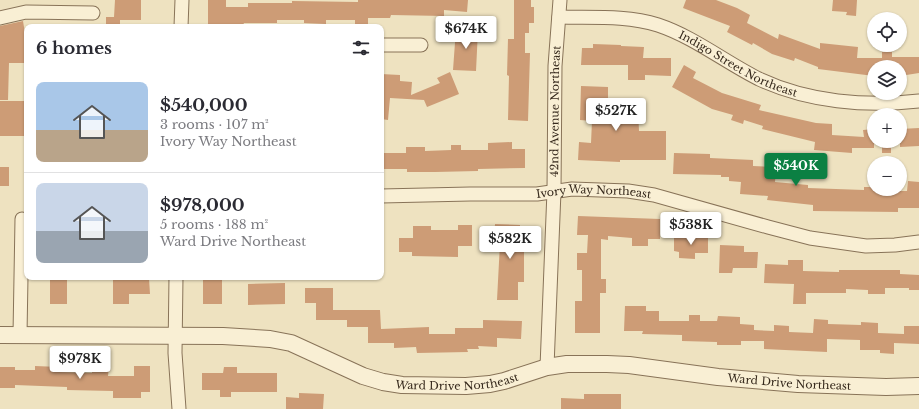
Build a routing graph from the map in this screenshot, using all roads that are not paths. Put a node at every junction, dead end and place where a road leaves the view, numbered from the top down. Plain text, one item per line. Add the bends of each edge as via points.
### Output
1 (182, 0) edge
2 (560, 0) edge
3 (93, 13) dead end
4 (559, 17) junction
5 (0, 18) edge
6 (181, 24) edge
7 (384, 45) edge
8 (421, 45) dead end
9 (919, 101) edge
10 (554, 191) junction
11 (384, 196) edge
12 (22, 219) dead end
13 (919, 242) edge
14 (176, 280) edge
15 (0, 335) edge
16 (20, 335) junction
17 (175, 336) junction
18 (547, 367) junction
19 (919, 386) edge
20 (179, 409) edge

1 - 6 street
2 - 4 street, 42nd Avenue Northeast
3 - 5 street via 26,12
4 - 9 street, Indigo Street Northeast via 631,19 657,25 759,79 815,97 875,104
4 - 10 street, 42nd Avenue Northeast via 555,66
7 - 8 street
10 - 11 street, Ivory Way Northeast via 537,194
10 - 13 street, Ivory Way Northeast via 580,189 648,194 810,238 866,246
10 - 18 street, 42nd Avenue Northeast
12 - 16 street
14 - 17 street
15 - 16 street, Ward Drive Northeast
16 - 17 street, Ward Drive Northeast
17 - 18 street, Ward Drive Northeast via 249,337 291,343 363,376 402,385 490,384 504,382
17 - 20 street
18 - 19 street, Ward Drive Northeast via 567,364 629,365 718,377 830,386

